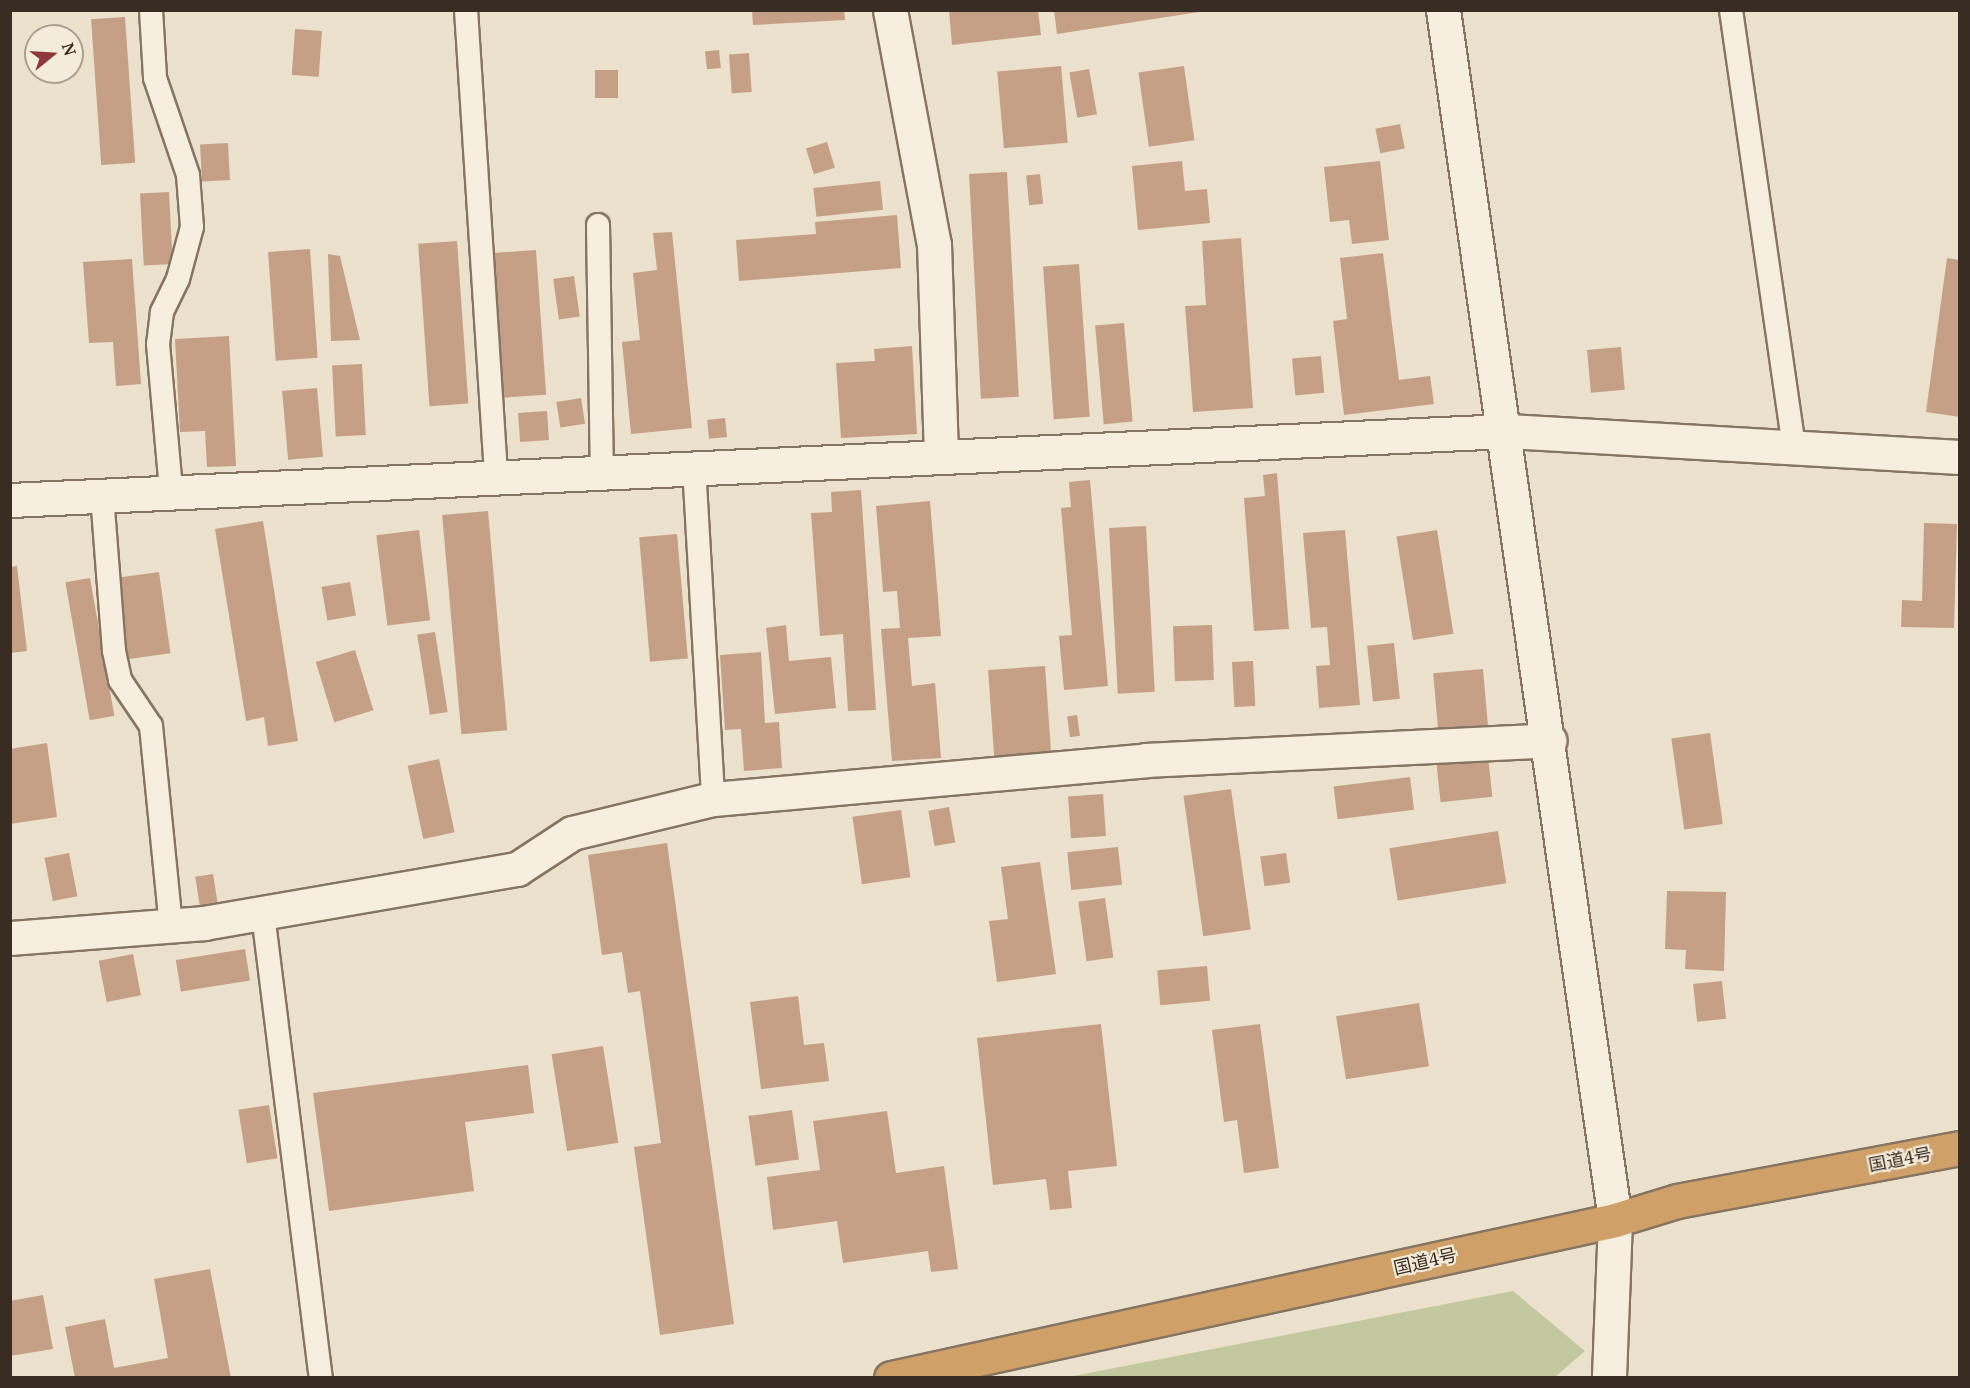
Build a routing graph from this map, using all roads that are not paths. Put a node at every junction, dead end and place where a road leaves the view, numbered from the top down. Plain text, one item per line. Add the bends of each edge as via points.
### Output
1 (151, 10) edge
2 (466, 10) edge
3 (890, 10) edge
4 (1443, 10) edge
5 (1731, 10) edge
6 (598, 225) dead end
7 (1507, 431) junction
8 (1794, 448) junction
9 (941, 456) junction
10 (1959, 457) edge
11 (694, 466) junction
12 (602, 470) junction
13 (496, 476) junction
14 (171, 491) junction
15 (102, 495) junction
16 (10, 500) edge
17 (1550, 740) junction
18 (713, 799) junction
19 (262, 914) junction
20 (171, 925) junction
21 (10, 938) edge
22 (1959, 1148) edge
23 (1615, 1220) junction
24 (321, 1377) edge
25 (891, 1377) edge
26 (1609, 1377) edge

1 - 14 lane via 155,78 188,175 192,227 178,279 162,312 158,344
2 - 13 lane
3 - 9 street via 934,244
4 - 7 street
5 - 8 lane
6 - 12 lane
7 - 8 street
7 - 9 street
7 - 17 street
8 - 10 street
9 - 11 street
11 - 12 street
11 - 18 lane
12 - 13 street
13 - 14 street
14 - 15 street
15 - 16 street
15 - 20 lane via 114,651 120,680 151,726
17 - 18 street via 1146,760
17 - 23 street
18 - 19 street via 572,832 517,869
19 - 20 street
19 - 24 lane
20 - 21 street
22 - 23 highway, 国道4号 via 1677,1201
23 - 25 highway, 国道4号
23 - 26 street

